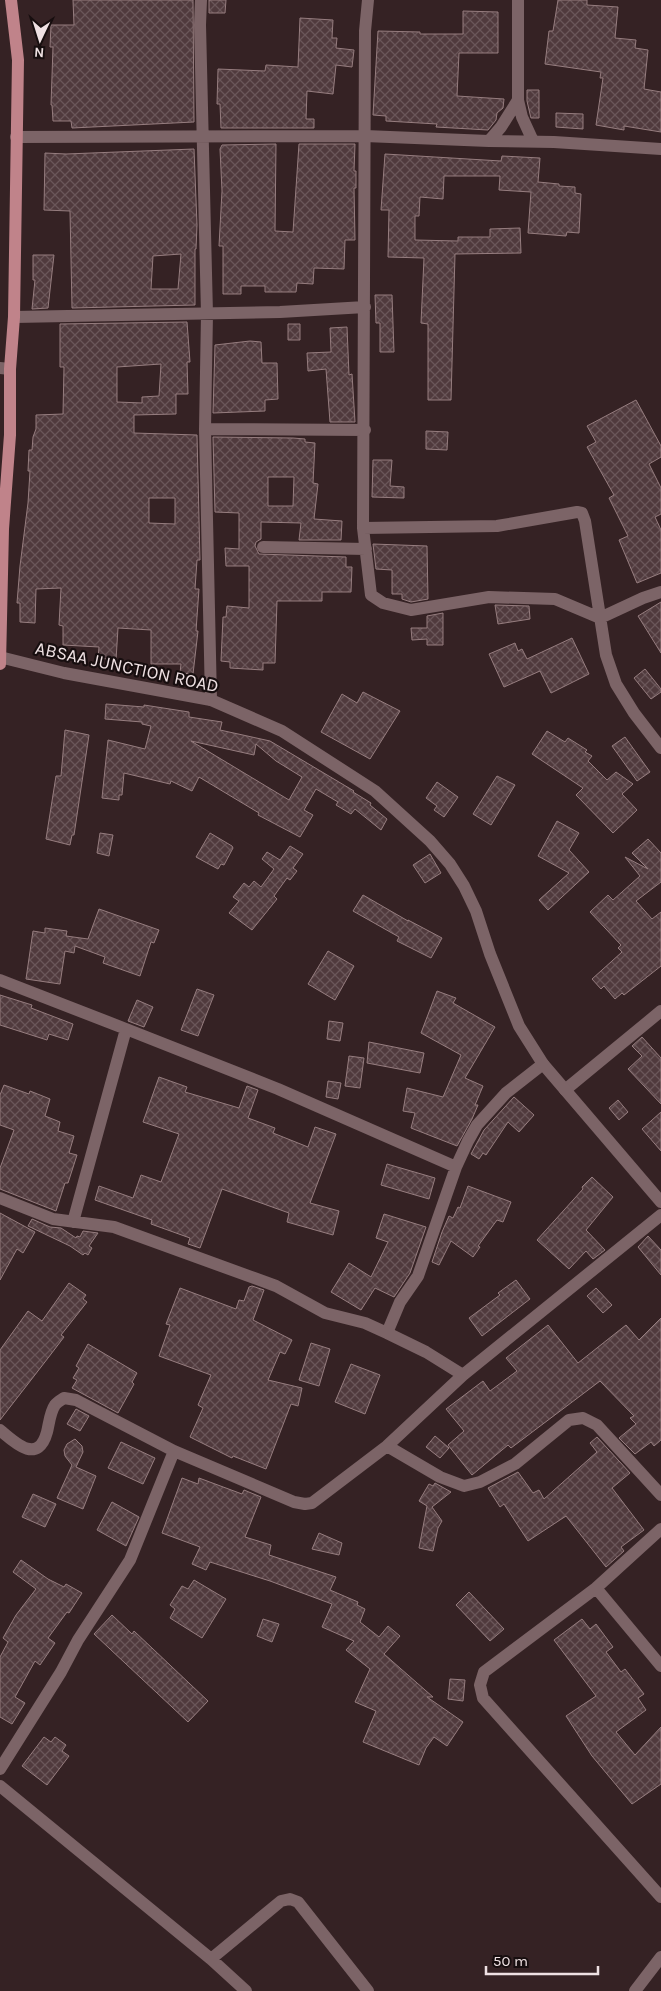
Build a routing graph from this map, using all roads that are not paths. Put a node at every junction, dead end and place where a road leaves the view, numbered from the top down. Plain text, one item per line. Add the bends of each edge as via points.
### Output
1 (11, 0) edge
2 (201, 0) edge
3 (368, 0) edge
4 (518, 0) edge
5 (518, 100) junction
6 (202, 135) junction
7 (365, 136) junction
8 (16, 137) junction
9 (489, 141) junction
10 (533, 141) junction
11 (661, 149) edge
12 (365, 307) junction
13 (207, 314) junction
14 (14, 317) junction
15 (5, 369) edge
16 (205, 428) junction
17 (365, 430) junction
18 (363, 528) junction
19 (264, 548) dead end
20 (366, 549) junction
21 (661, 592) edge
22 (600, 618) junction
23 (0, 657) edge
24 (0, 664) edge
25 (211, 700) junction
26 (661, 748) edge
27 (0, 980) edge
28 (661, 1011) edge
29 (126, 1030) junction
30 (543, 1064) junction
31 (566, 1090) junction
32 (456, 1167) junction
33 (0, 1198) edge
34 (661, 1202) edge
35 (661, 1215) edge
36 (73, 1222) junction
37 (387, 1333) junction
38 (463, 1375) junction
39 (0, 1430) edge
40 (387, 1446) junction
41 (174, 1451) junction
42 (661, 1495) edge
43 (661, 1529) edge
44 (596, 1588) junction
45 (661, 1666) edge
46 (0, 1769) edge
47 (0, 1786) edge
48 (661, 1897) edge
49 (661, 1958) edge
50 (211, 1959) junction
51 (246, 1991) edge
52 (368, 1991) edge
53 (634, 1991) edge

1 - 8 main road via 18,60
2 - 6 street
3 - 7 street via 364,31
4 - 5 street
5 - 9 street
5 - 10 street
6 - 7 street
6 - 8 street
6 - 13 street
7 - 9 street
7 - 12 street
8 - 14 main road
9 - 10 street
10 - 11 street
12 - 13 street
12 - 17 street
13 - 14 street
13 - 16 street
14 - 15 main road
15 - 23 main road via 10,435 3,529
16 - 17 street
16 - 25 street
17 - 18 street
18 - 20 street
18 - 22 street via 497,526 582,513
19 - 20 street
20 - 22 street via 372,595 397,608 411,610 489,597 555,599
21 - 22 street
22 - 26 street via 606,655 616,684
23 - 24 main road
23 - 25 street, ABSAA JUNCTION ROAD via 64,673
25 - 30 street, ABSAA JUNCTION ROAD via 282,731 330,760 375,791 430,841 464,886 519,1026
27 - 29 street
28 - 31 street
29 - 32 street via 278,1089
29 - 36 street
30 - 31 street, ABSAA JUNCTION ROAD
30 - 32 street via 506,1093 477,1125
31 - 34 street, ABSAA JUNCTION ROAD
32 - 37 street via 418,1276 400,1302
33 - 36 street via 53,1219
35 - 38 street
36 - 37 street via 114,1227 276,1286 325,1312 366,1323
37 - 38 street
38 - 40 street
39 - 41 street via 21,1448 30,1450 41,1446 54,1406 64,1398 76,1400
40 - 41 street via 317,1500 305,1504
40 - 42 street via 440,1477 464,1486 480,1482 515,1464 569,1420 583,1418 598,1425
41 - 46 street via 130,1560
43 - 44 street
44 - 45 street
44 - 48 street via 484,1672 480,1686 482,1698
47 - 50 street
49 - 53 street
50 - 51 street
50 - 52 street via 281,1901 290,1899 298,1902

